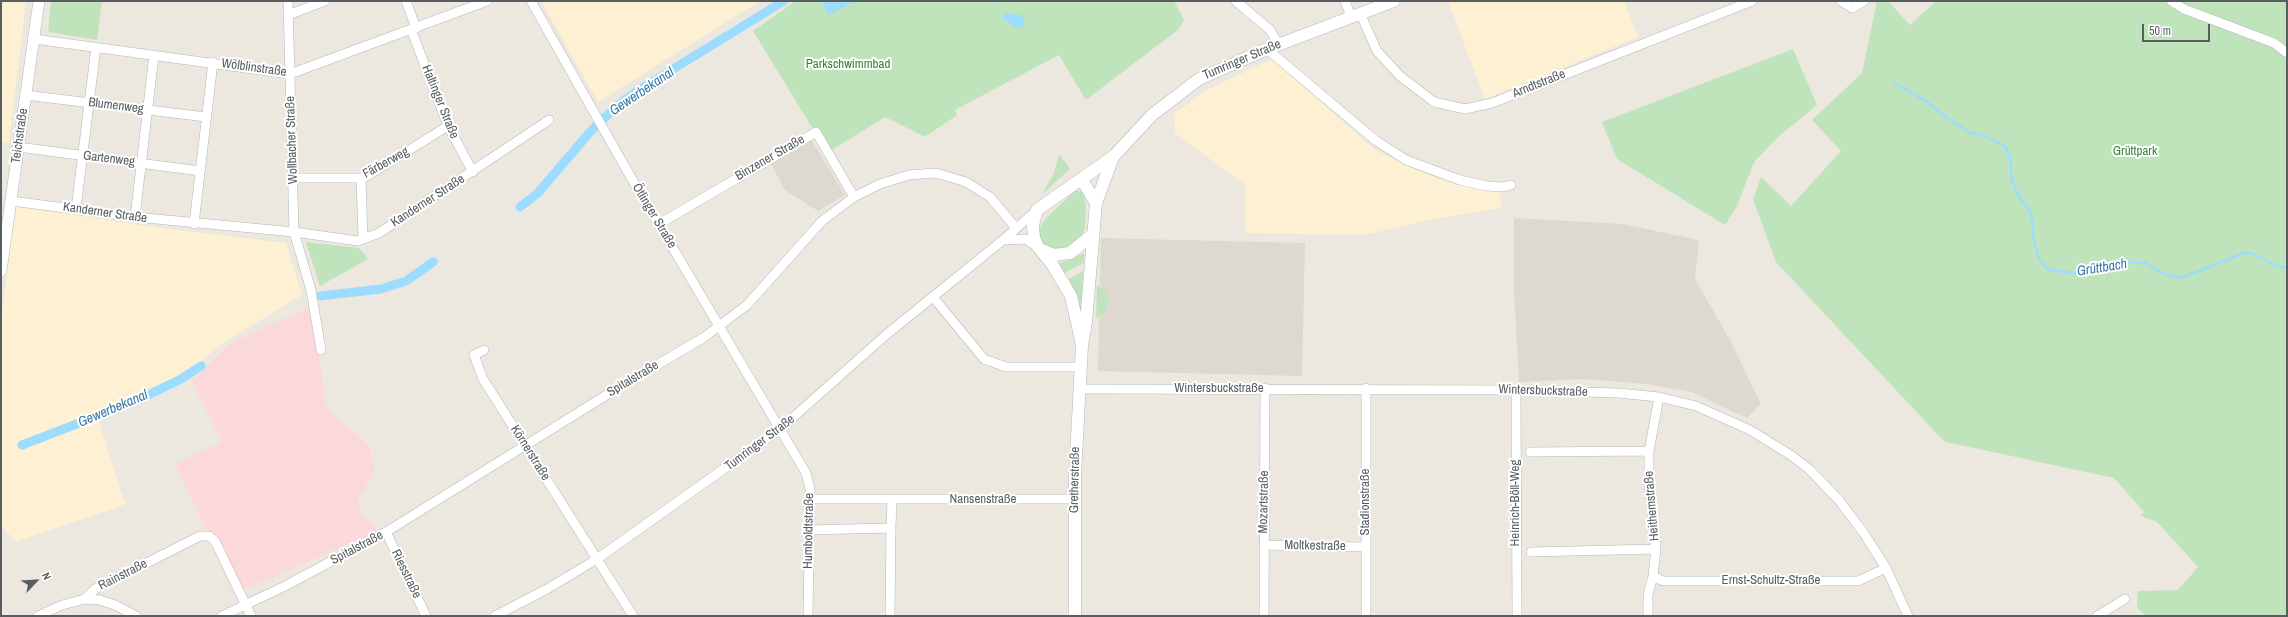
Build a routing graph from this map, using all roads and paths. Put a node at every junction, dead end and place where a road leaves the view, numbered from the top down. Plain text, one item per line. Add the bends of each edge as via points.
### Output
1 (39, 1) edge
2 (288, 1) edge
3 (325, 1) edge
4 (406, 1) edge
5 (487, 1) edge
6 (531, 1) edge
7 (1236, 1) edge
8 (1345, 1) edge
9 (1394, 1) edge
10 (1752, 1) edge
11 (1841, 1) edge
12 (1864, 1) edge
13 (2171, 1) edge
14 (288, 15) junction
15 (1355, 15) junction
16 (413, 28) junction
17 (34, 39) junction
18 (96, 47) junction
19 (1273, 47) junction
20 (2287, 53) edge
21 (154, 55) junction
22 (213, 62) junction
23 (290, 74) junction
24 (25, 95) junction
25 (89, 103) junction
26 (148, 110) junction
27 (206, 117) junction
28 (549, 120) dead end
29 (448, 126) junction
30 (18, 147) junction
31 (82, 156) junction
32 (1114, 156) junction
33 (141, 163) junction
34 (200, 171) junction
35 (473, 172) junction
36 (294, 178) junction
37 (361, 178) junction
38 (1082, 180) junction
39 (1511, 185) dead end
40 (854, 197) junction
41 (11, 201) junction
42 (1096, 203) junction
43 (76, 209) junction
44 (1037, 210) junction
45 (135, 217) junction
46 (194, 224) junction
47 (659, 224) junction
48 (1016, 228) junction
49 (294, 232) junction
50 (1092, 235) junction
51 (363, 239) junction
52 (1003, 240) junction
53 (1038, 247) junction
54 (1, 266) edge
55 (933, 297) junction
56 (720, 326) junction
57 (1082, 345) junction
58 (321, 350) dead end
59 (484, 350) dead end
60 (1081, 367) junction
61 (1265, 388) junction
62 (1366, 388) junction
63 (1080, 389) junction
64 (1516, 390) junction
65 (1659, 397) junction
66 (780, 429) junction
67 (526, 446) junction
68 (1649, 451) junction
69 (1530, 452) dead end
70 (810, 499) junction
71 (1075, 499) junction
72 (892, 500) junction
73 (891, 528) junction
74 (808, 530) junction
75 (386, 532) junction
76 (1264, 545) junction
77 (1366, 547) junction
78 (1656, 549) junction
79 (1531, 552) dead end
80 (597, 559) junction
81 (1886, 568) junction
82 (1653, 576) junction
83 (85, 599) junction
84 (2126, 599) dead end
85 (246, 605) junction
86 (38, 616) edge
87 (136, 616) edge
88 (222, 616) edge
89 (251, 616) edge
90 (426, 616) edge
91 (495, 616) edge
92 (633, 616) edge
93 (808, 616) edge
94 (890, 616) edge
95 (1075, 616) edge
96 (1264, 616) edge
97 (1366, 616) edge
98 (1517, 616) edge
99 (1648, 616) edge
100 (1908, 616) edge
101 (2097, 616) edge

1 - 17 street, Teichstraße
2 - 14 street, Wollbacher Straße
3 - 14 street
4 - 16 street, Haltinger Straße
5 - 16 street, Wölblinstraße
6 - 47 street, Ötlinger Straße
7 - 19 street via 1270,30
8 - 15 street, Arndtstraße
9 - 15 main road, Tumringer Straße
10 - 15 street, Arndtstraße via 1492,103 1464,109 1434,102 1400,76 1377,51
11 - 12 street via 1852,8
13 - 20 street via 2184,9 2274,43
14 - 23 street, Wollbacher Straße
15 - 19 main road, Tumringer Straße
16 - 23 street, Wölblinstraße
16 - 29 street, Haltinger Straße
17 - 18 street, Wölblinstraße
17 - 24 street, Teichstraße
18 - 21 street, Wölblinstraße
18 - 25 street
19 - 32 main road, Tumringer Straße via 1216,69 1182,90 1141,125
19 - 39 street via 1382,146 1406,160 1431,171 1486,186
21 - 22 street, Wölblinstraße
21 - 26 street
22 - 23 street, Wölblinstraße
22 - 27 street
23 - 36 street, Wollbacher Straße
24 - 25 street, Blumenweg
24 - 30 street, Teichstraße
25 - 26 street, Blumenweg
25 - 31 street
26 - 27 street, Blumenweg
26 - 33 street
27 - 34 street
28 - 35 street, Kanderner Straße
29 - 35 street, Haltinger Straße
29 - 37 street, Färberweg
30 - 31 street, Gartenweg
30 - 41 street, Teichstraße
31 - 33 street, Gartenweg
31 - 43 street
32 - 38 main road, Tumringer Straße
32 - 42 main road, Tumringer Straße
33 - 34 street, Gartenweg
33 - 45 street
34 - 46 street
35 - 51 street, Kanderner Straße via 379,233
36 - 37 street, Färberweg
36 - 49 street, Wollbacher Straße
37 - 51 street
38 - 42 main road
38 - 44 main road, Tumringer Straße
40 - 47 street, Binzener Straße via 816,132
40 - 48 street, Spitalstraße via 880,184 909,175 936,173 978,188 990,196
40 - 56 street, Spitalstraße via 822,221 747,305
41 - 43 street, Kanderner Straße
41 - 54 street, Teichstraße
42 - 50 main road, Gretherstraße
43 - 45 street, Kanderner Straße
44 - 48 street, Tumringer Straße
44 - 53 main road, Gretherstraße via 1033,231
45 - 46 street, Kanderner Straße
46 - 49 street, Kanderner Straße
47 - 56 street, Ötlinger Straße
48 - 52 street, Tumringer Straße
49 - 51 street, Kanderner Straße via 358,241
49 - 58 street via 310,290
50 - 53 main road via 1078,249 1062,255 1054,255
50 - 57 main road, Gretherstraße
52 - 53 street via 1025,239
52 - 55 street, Tumringer Straße
53 - 57 main road, Gretherstraße via 1052,264 1071,296
55 - 60 street via 984,359 1006,367
55 - 66 street, Tumringer Straße via 887,334
56 - 66 street, Ötlinger Straße
56 - 67 street, Spitalstraße
57 - 60 main road, Gretherstraße
59 - 67 street, Körnerstraße via 474,355 482,379
60 - 63 main road, Gretherstraße
61 - 62 street, Wintersbuckstraße
61 - 63 street, Wintersbuckstraße
61 - 76 street, Mozartstraße
62 - 64 street, Wintersbuckstraße
62 - 77 street, Stadionstraße
63 - 71 main road, Gretherstraße
64 - 65 street, Wintersbuckstraße
64 - 98 street, Heinrich-Böll-Weg
65 - 68 street, Heithemstraße
65 - 81 street, Wintersbuckstraße via 1696,406 1735,423 1796,459 1838,499
66 - 70 street, Humboldtstraße via 806,473
66 - 80 street, Tumringer Straße
67 - 75 street, Spitalstraße
67 - 80 street, Körnerstraße
68 - 69 street
68 - 78 street, Heithemstraße via 1649,483
70 - 72 street, Nansenstraße
70 - 74 street, Humboldtstraße
71 - 72 street, Nansenstraße
71 - 95 main road, Gretherstraße
72 - 73 street
73 - 74 street
73 - 94 street
74 - 93 street, Humboldtstraße
75 - 85 street, Spitalstraße
75 - 90 street, Riesstraße
76 - 77 street, Moltkestraße
76 - 96 street, Mozartstraße
77 - 97 street, Stadionstraße
78 - 79 street
78 - 82 street, Heithemstraße
80 - 91 street, Tumringer Straße
80 - 92 street, Körnerstraße
81 - 82 street, Ernst-Schultz-Straße via 1858,581 1663,582
81 - 100 street, Wintersbuckstraße
82 - 99 street, Heithemstraße via 1648,594
83 - 85 street, Rainstraße via 95,589 200,536 209,536 215,542
83 - 86 street, Rainstraße via 62,605
83 - 87 street via 115,605
84 - 101 street
85 - 88 street, Spitalstraße
85 - 89 street

